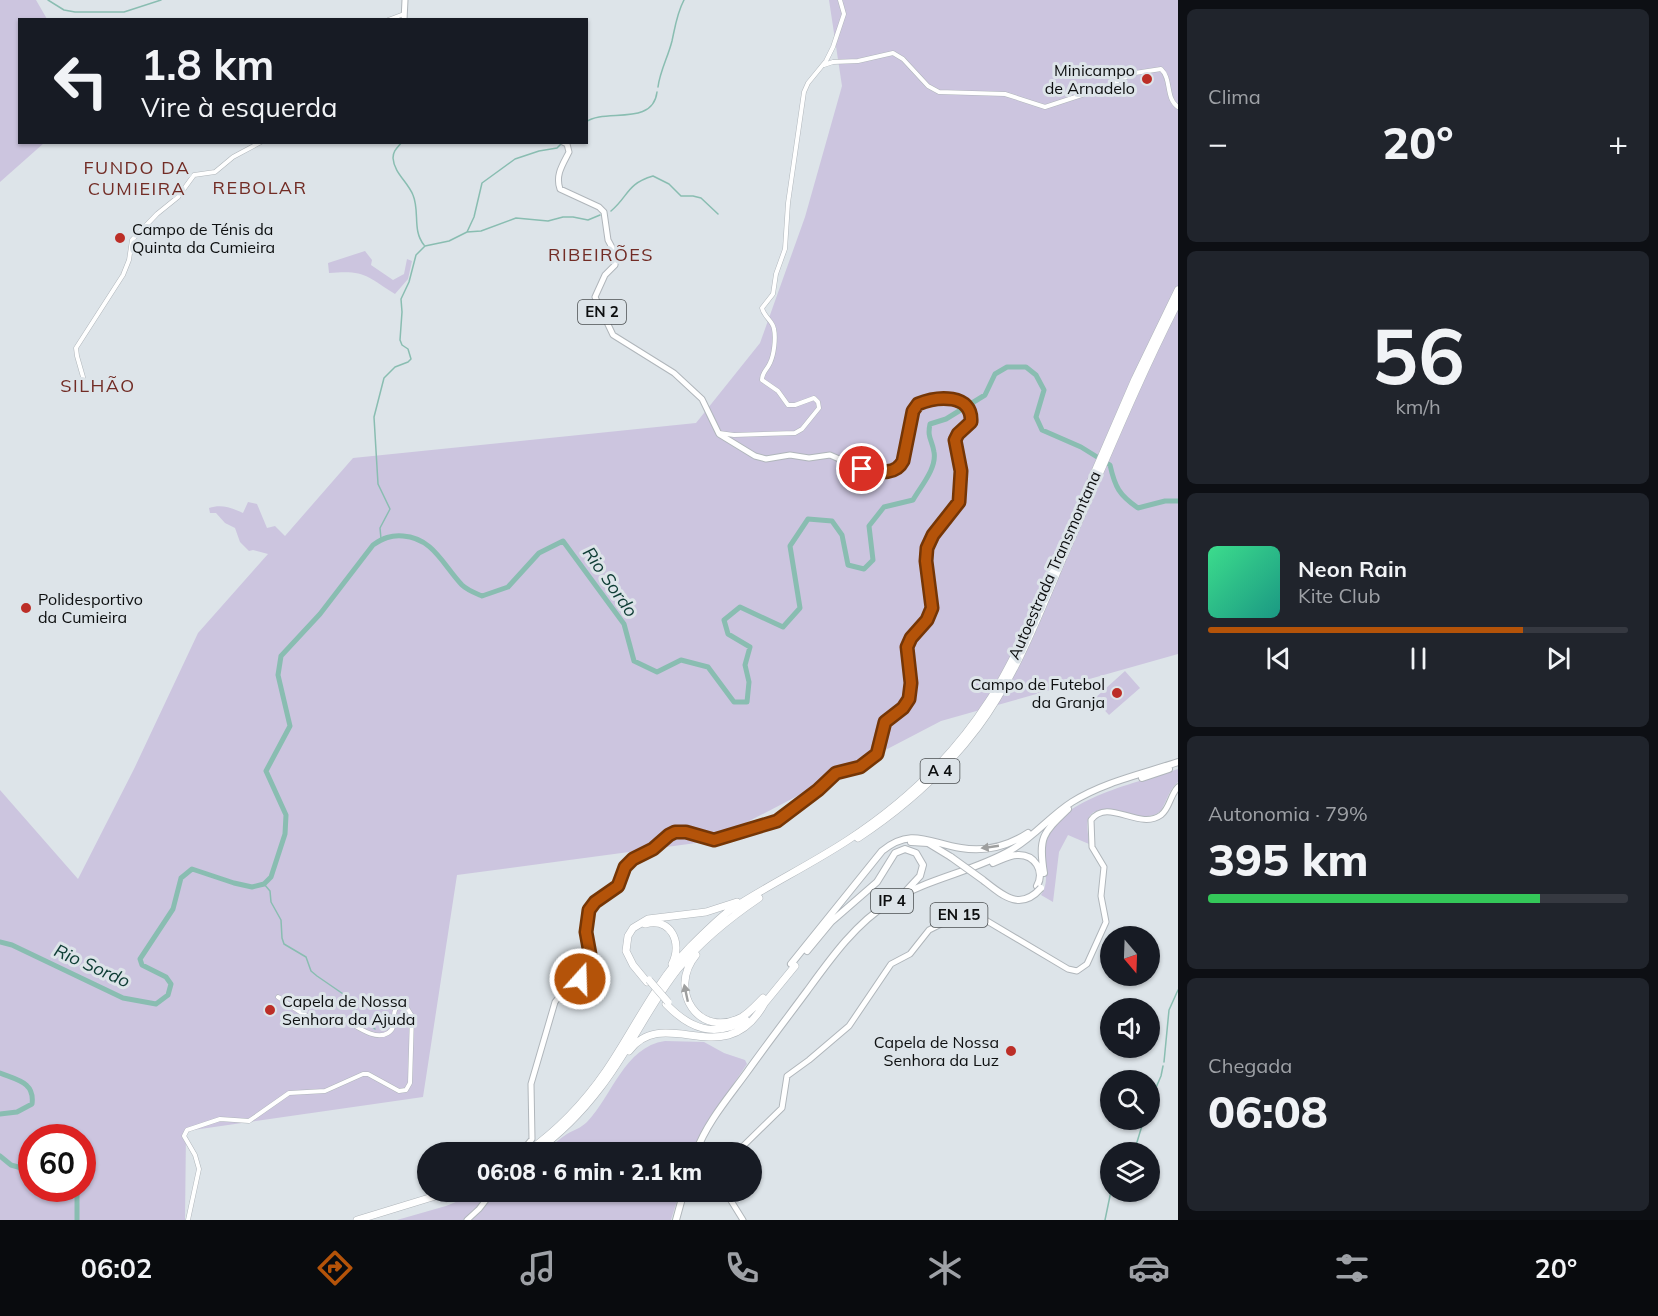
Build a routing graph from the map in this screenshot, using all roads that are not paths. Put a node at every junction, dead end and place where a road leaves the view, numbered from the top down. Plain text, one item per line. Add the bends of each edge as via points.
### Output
1 (405, 0) edge
2 (840, 0) edge
3 (404, 17) edge
4 (830, 55) junction
5 (836, 62) junction
6 (824, 65) junction
7 (1178, 107) edge
8 (257, 144) edge
9 (567, 144) edge
10 (1178, 290) edge
11 (1178, 302) edge
12 (83, 377) dead end
13 (1138, 381) junction
14 (718, 433) junction
15 (739, 435) junction
16 (734, 443) junction
17 (1064, 551) junction
18 (1178, 764) edge
19 (1166, 766) junction
20 (1178, 787) edge
21 (1068, 808) junction
22 (916, 838) junction
23 (953, 856) junction
24 (943, 880) junction
25 (768, 886) junction
26 (1039, 887) junction
27 (732, 916) junction
28 (823, 932) junction
29 (793, 965) junction
30 (822, 970) junction
31 (648, 981) junction
32 (662, 981) junction
33 (278, 997) dead end
34 (764, 1001) junction
35 (610, 1074) junction
36 (565, 1124) junction
37 (529, 1142) edge
38 (541, 1142) edge
39 (546, 1142) edge
40 (702, 1142) edge
41 (703, 1142) edge
42 (747, 1142) edge
43 (417, 1202) edge
44 (430, 1202) edge
45 (484, 1202) edge
46 (682, 1202) edge
47 (731, 1202) edge
48 (189, 1220) edge
49 (357, 1220) edge
50 (373, 1220) edge
51 (467, 1220) edge
52 (677, 1220) edge
53 (742, 1220) edge

1 - 3 main road
2 - 4 street via 844,18
4 - 5 street
4 - 6 street
5 - 6 street
5 - 7 street via 893,53 933,90 1011,95 1045,107 1136,73 1162,69 1172,103
6 - 15 street via 804,90 785,249 773,294 762,308 774,329 771,359 762,374 763,382 788,405 814,399 819,408 796,433
8 - 12 street via 213,173 192,176 178,197 132,240 123,275 76,348
9 - 14 main road, EN 2 via 569,152 559,171 560,189 602,209 608,240 616,255 615,265 605,275 596,297 611,332 666,367 695,392
10 - 13 highway, Autoestrada Transmontana / A 4
11 - 13 highway, Autoestrada Transmontana / A 4
13 - 17 highway, Autoestrada Transmontana / A 4
14 - 15 street
14 - 16 main road
15 - 16 street
16 - 37 main road via 765,459 827,455 861,468 890,471 902,462 917,405 951,398 962,401 971,421 955,440 961,471 959,502 927,548 932,608 907,647 909,699 885,722 877,754 860,767 836,773 777,821 714,840 675,832 630,861 618,886 589,910 589,963 579,982 555,1002 532,1081
17 - 25 highway, Autoestrada Transmontana / A 4 via 1002,678 955,747 916,788 884,814 847,841
17 - 27 highway, Autoestrada Transmontana / A 4 via 1039,614 999,695 960,750 887,819
18 - 19 highway, IP 4
18 - 21 highway, IP 4 via 1093,794
19 -> 22 highway via 1089,790 1010,843 974,849
19 - 30 highway, IP 4 via 1092,791 1066,806 1012,849 902,895 860,926
20 - 42 main road, EN 15 via 1160,815 1140,820 1100,812 1091,820 1093,849 1104,867 1101,894 1106,920 1084,967 1077,971 1068,969 975,913 965,912 951,919 926,932 911,952 891,963 848,1027 788,1075 784,1104
21 - 24 highway, IP 4 via 1018,849
21 - 26 highway via 1050,826 1041,844 1044,874
22 - 23 highway via 938,844
22 - 29 highway via 896,841 882,851
23 - 26 highway, bridge via 1009,898 1025,900
23 - 28 highway via 916,842 891,849
24 - 26 highway via 1018,855 1036,863 1041,875
24 - 41 highway, IP 4 via 893,902 850,938
25 - 31 highway via 724,908 648,919 638,924 628,936 626,951
25 - 32 highway, Autoestrada Transmontana / A 4 via 711,926
34 -> 27 highway via 741,1017 720,1023 701,1017 685,997 684,979 689,965
27 - 35 highway, Autoestrada Transmontana / A 4 via 677,971
28 - 29 highway
28 - 30 highway via 871,888 895,853 905,849 919,856 922,869 915,883 862,922
29 - 34 highway
30 - 40 highway, IP 4 via 709,1126
31 - 32 highway via 635,962 630,944 642,925 656,923 672,932 677,945 677,955
31 - 34 highway, bridge via 667,1003 705,1026 731,1024
32 - 36 highway, Autoestrada Transmontana / A 4 via 606,1071
33 - 48 street via 315,1020 339,1018 380,1035 392,1029 396,1008 407,1008 412,1016 408,1088 398,1091 365,1073 325,1091 289,1093 249,1122 220,1119 188,1130 184,1136 199,1170
34 - 35 highway via 744,1026 723,1037 667,1032 646,1037 633,1046
35 - 36 highway, Autoestrada Transmontana / A 4 via 580,1113
36 - 38 highway, Autoestrada Transmontana / A 4
36 - 39 highway, Autoestrada Transmontana / A 4
43 - 49 highway
44 - 50 highway
45 - 51 main road
46 - 52 highway
47 - 53 main road

